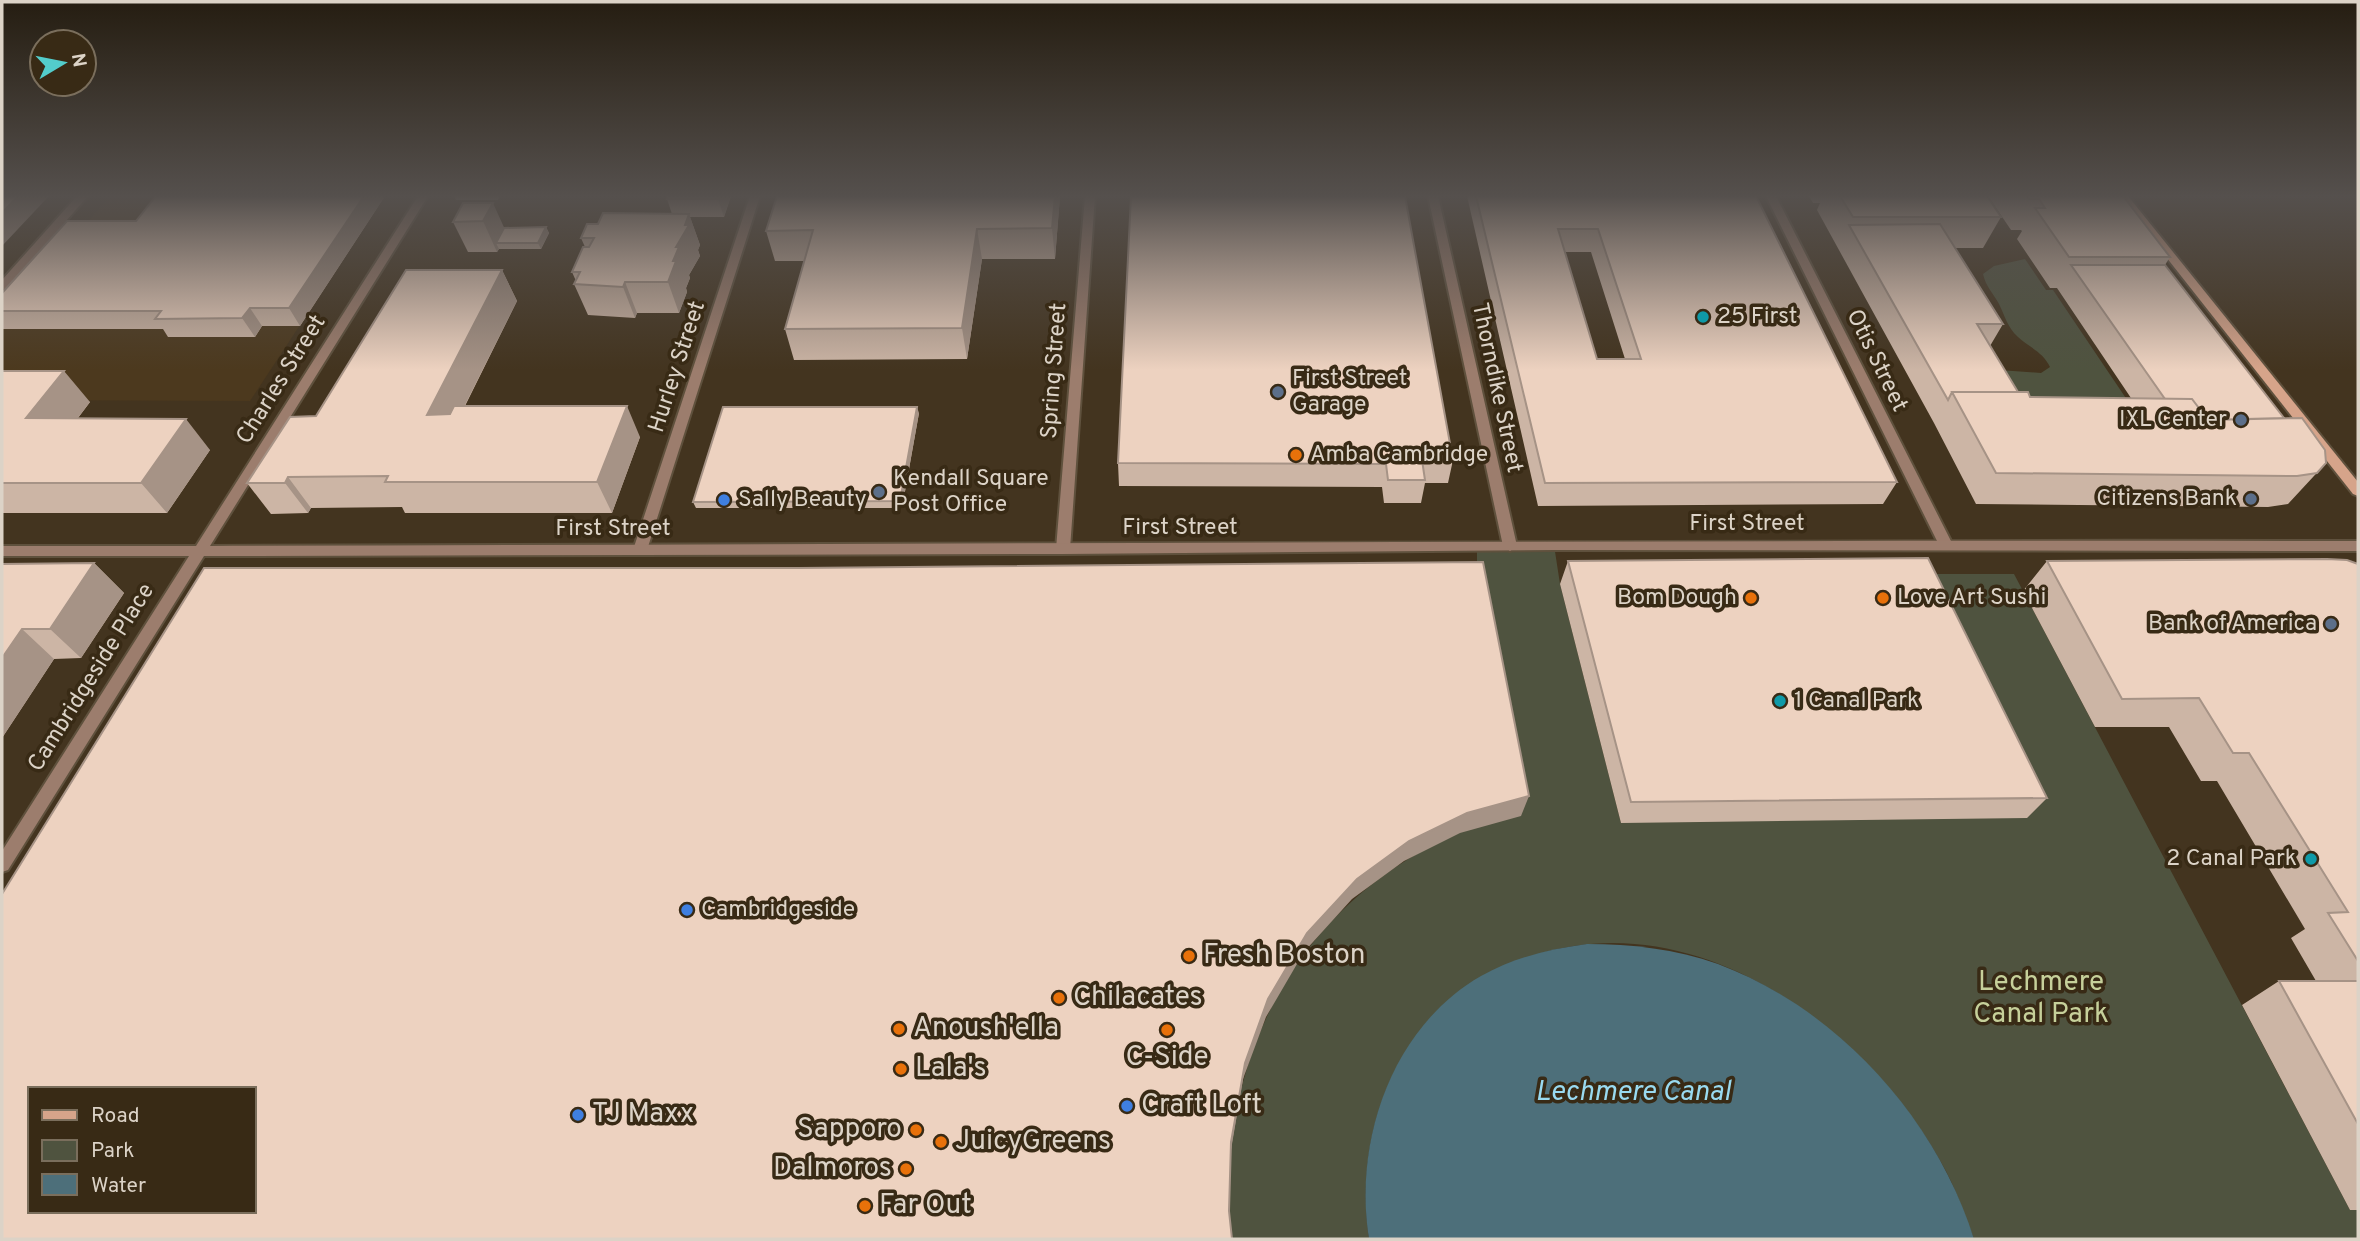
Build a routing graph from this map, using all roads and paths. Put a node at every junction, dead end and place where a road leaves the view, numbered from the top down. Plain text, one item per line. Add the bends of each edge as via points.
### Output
1 (31, 254) edge
2 (387, 254) edge
3 (736, 254) edge
4 (1086, 254) edge
5 (1446, 254) edge
6 (1800, 254) edge
7 (2169, 254) edge
8 (2, 287) edge
9 (2358, 491) edge
10 (1946, 545) junction
11 (1510, 546) junction
12 (2358, 546) edge
13 (1063, 549) junction
14 (640, 550) junction
15 (2, 551) edge
16 (200, 551) junction
17 (2, 865) edge

1 - 8 street
2 - 16 street, Charles Street
3 - 14 street, Hurley Street
4 - 13 street, Spring Street
5 - 11 street, Thorndike Street
6 - 10 street, Otis Street
7 - 9 main road
10 - 11 street, First Street
10 - 12 street, First Street
11 - 13 street, First Street
13 - 14 street, First Street
14 - 16 street, First Street
15 - 16 street, First Street
16 - 17 street, Cambridgeside Place

